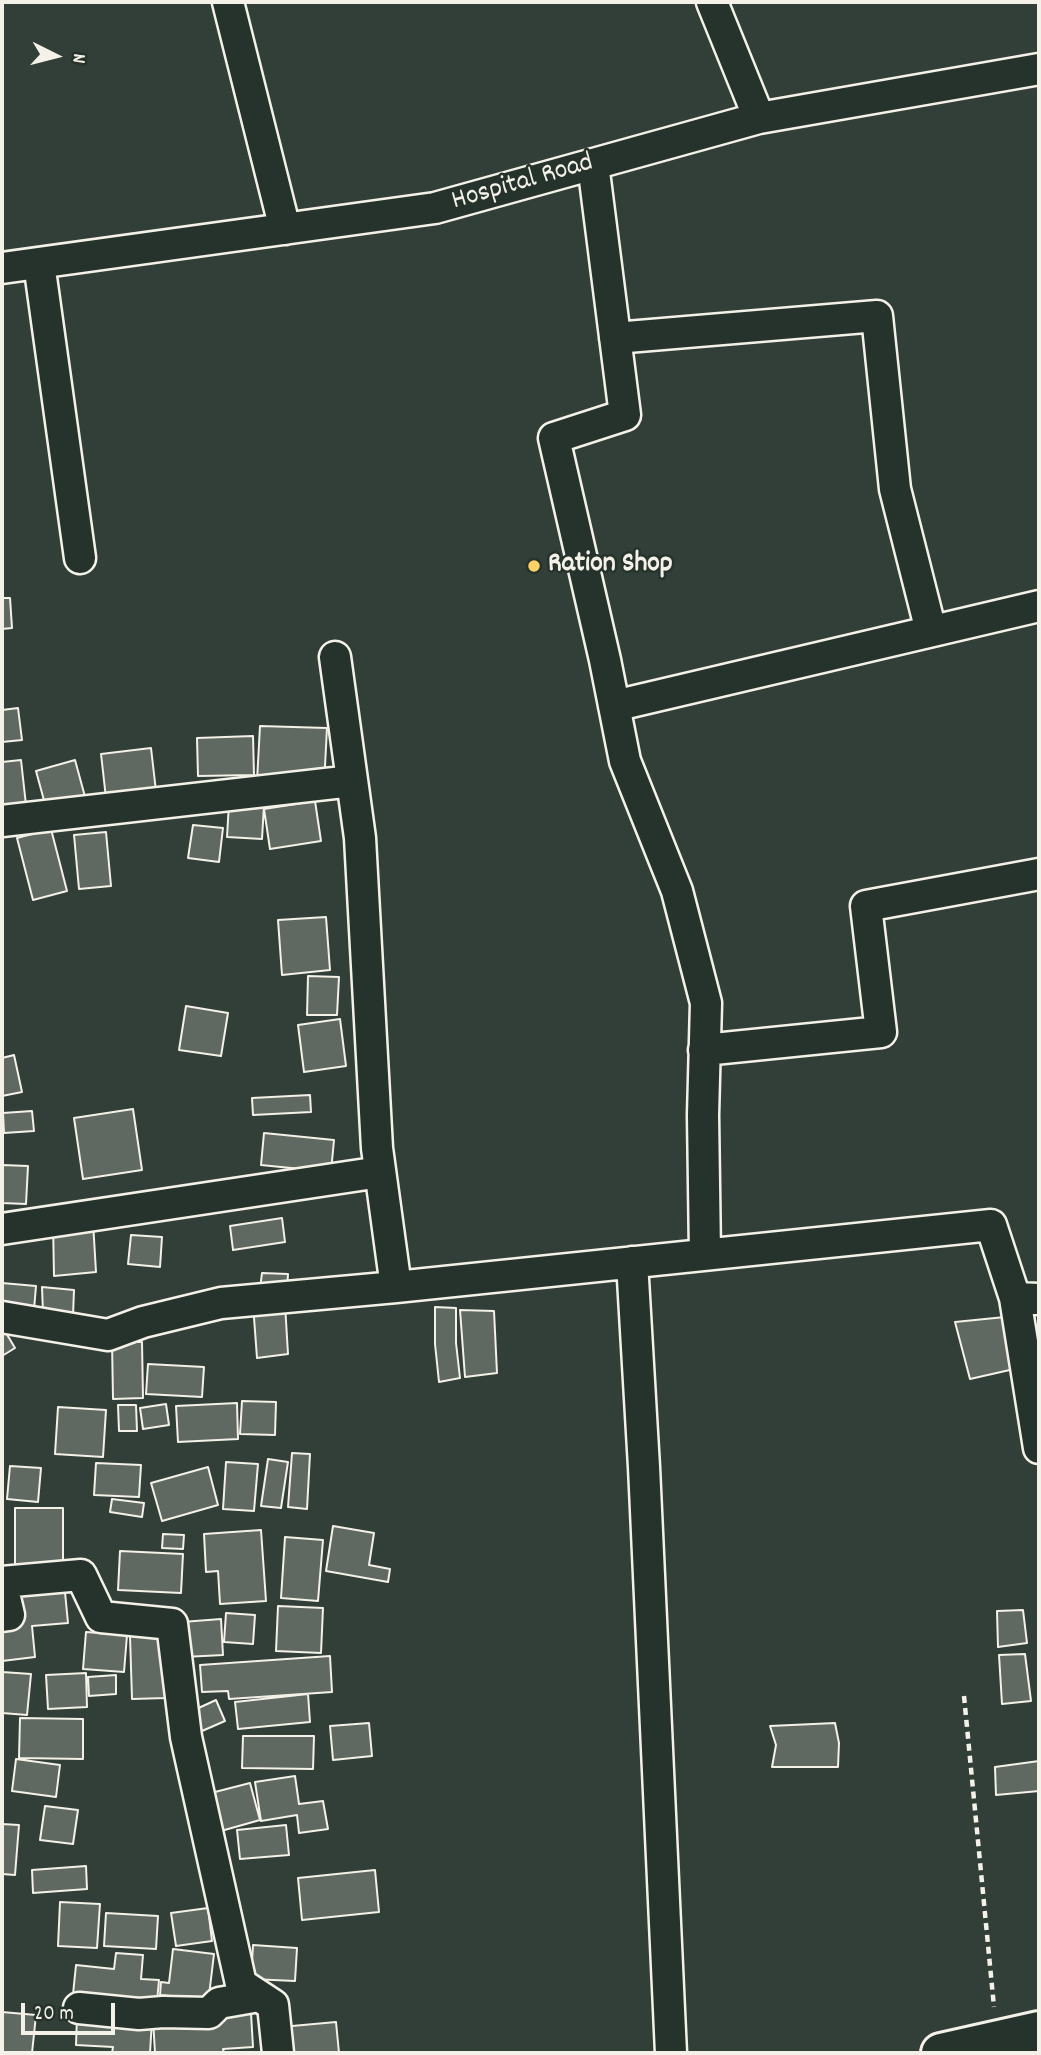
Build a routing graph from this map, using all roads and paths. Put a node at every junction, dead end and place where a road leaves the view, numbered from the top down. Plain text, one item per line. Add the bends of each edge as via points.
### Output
1 (228, 2) edge
2 (712, 2) edge
3 (1039, 69) edge
4 (759, 118) junction
5 (593, 164) junction
6 (285, 229) junction
7 (39, 263) junction
8 (2, 268) edge
9 (615, 338) junction
10 (80, 558) dead end
11 (1039, 606) edge
12 (931, 631) junction
13 (335, 657) dead end
14 (614, 706) junction
15 (352, 781) junction
16 (2, 821) edge
17 (1039, 874) edge
18 (704, 1050) junction
19 (380, 1172) junction
20 (2, 1229) edge
21 (705, 1254) junction
22 (632, 1262) junction
23 (396, 1287) junction
24 (1027, 1299) edge
25 (2, 1317) edge
26 (1039, 1448) edge
27 (2, 1583) edge
28 (2, 1616) edge
29 (964, 1696) dead end
30 (259, 1996) junction
31 (79, 2008) dead end
32 (1039, 2031) edge
33 (997, 2039) junction
34 (278, 2053) edge
35 (671, 2053) edge
36 (941, 2053) edge

1 - 6 street
2 - 4 street
3 - 4 street, Hospital Road
4 - 5 street, Hospital Road
5 - 6 street, Hospital Road via 435,208
5 - 9 street
6 - 7 street, Hospital Road
7 - 8 street, Hospital Road
7 - 10 street
9 - 12 street via 877,316 895,489
9 - 14 street via 625,415 554,438
11 - 12 street
12 - 14 street
13 - 15 street
14 - 18 street via 625,761 680,903 706,1003
15 - 16 street
15 - 19 street via 360,838
17 - 18 street via 866,906 881,1032
18 - 21 street
19 - 20 street
19 - 23 street
21 - 22 street
21 - 24 street via 991,1225
22 - 23 street
22 - 35 street
23 - 25 street via 221,1303 108,1335
24 - 26 street
27 - 28 street via 9,1615
27 - 30 street via 81,1575 101,1617 172,1624 186,1737 241,1984
29 - 33 path
30 - 31 street via 219,2003 209,2013 139,2014
30 - 34 street via 273,2005
32 - 33 main road
33 - 36 main road

